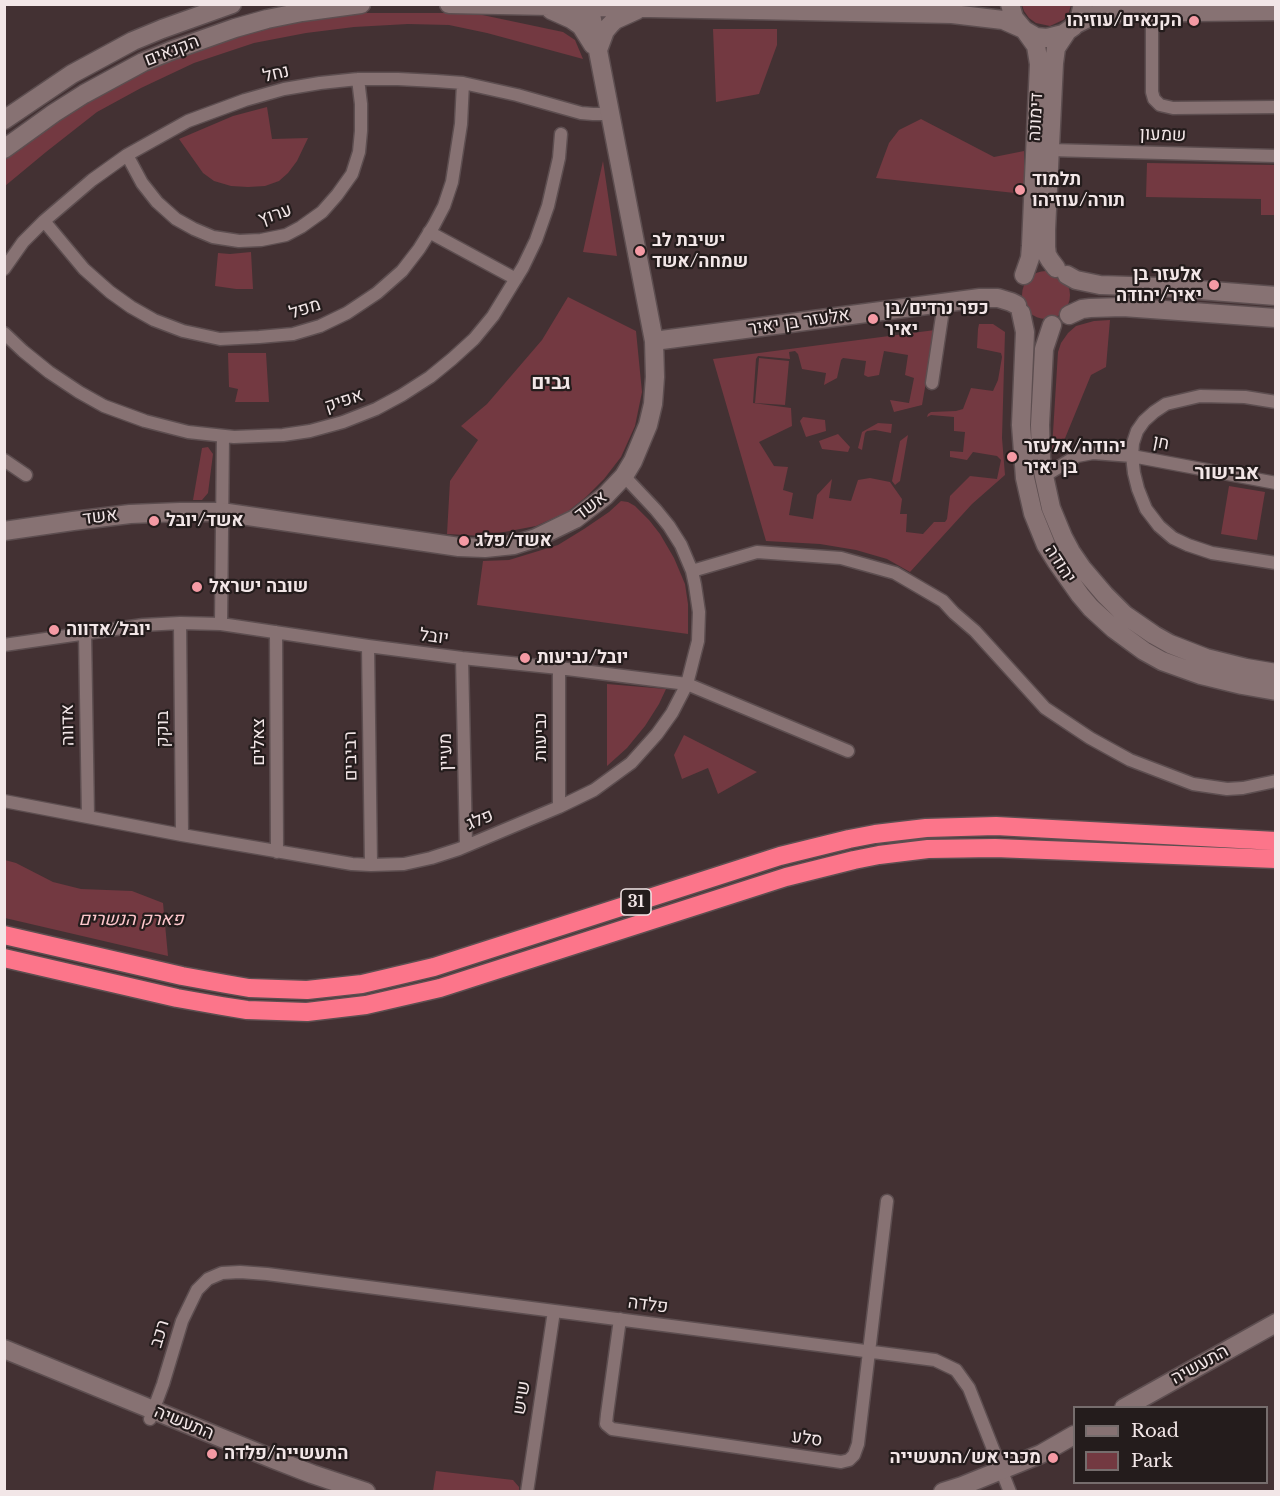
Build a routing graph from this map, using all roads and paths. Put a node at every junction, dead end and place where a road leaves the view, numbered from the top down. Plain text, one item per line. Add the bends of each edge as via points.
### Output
1 (232, 4) edge
2 (361, 4) edge
3 (449, 4) edge
4 (1010, 4) edge
5 (1083, 4) edge
6 (540, 6) junction
7 (589, 6) edge
8 (641, 8) junction
9 (1275, 11) edge
10 (1152, 12) junction
11 (1071, 28) junction
12 (1024, 30) junction
13 (598, 52) junction
14 (358, 80) junction
15 (463, 83) junction
16 (1275, 107) edge
17 (609, 114) junction
18 (4, 120) edge
19 (561, 134) dead end
20 (4, 149) edge
21 (1050, 150) junction
22 (127, 155) junction
23 (1275, 156) edge
24 (44, 221) junction
25 (429, 232) junction
26 (4, 269) edge
27 (1062, 271) junction
28 (516, 279) junction
29 (1021, 280) junction
30 (1275, 296) edge
31 (980, 298) junction
32 (944, 303) junction
33 (1019, 309) junction
34 (1069, 315) junction
35 (1275, 318) edge
36 (1052, 325) junction
37 (4, 333) edge
38 (654, 342) junction
39 (932, 382) dead end
40 (1275, 402) edge
41 (223, 436) junction
42 (1132, 456) junction
43 (4, 460) edge
44 (26, 475) dead end
45 (624, 476) junction
46 (1044, 476) junction
47 (1275, 483) edge
48 (221, 512) junction
49 (4, 531) edge
50 (1275, 563) edge
51 (692, 571) junction
52 (180, 623) junction
53 (221, 624) junction
54 (276, 632) junction
55 (85, 633) junction
56 (4, 645) edge
57 (368, 646) junction
58 (462, 658) junction
59 (559, 668) junction
60 (1275, 673) edge
61 (687, 684) junction
62 (1275, 691) edge
63 (848, 751) dead end
64 (1275, 781) edge
65 (4, 801) edge
66 (559, 807) junction
67 (88, 817) junction
68 (182, 835) junction
69 (1275, 841) edge
70 (466, 845) junction
71 (277, 852) junction
72 (1275, 859) edge
73 (371, 865) junction
74 (4, 935) edge
75 (4, 958) edge
76 (887, 1201) dead end
77 (222, 1273) joint
78 (554, 1311) junction
79 (620, 1319) junction
80 (1275, 1323) edge
81 (4, 1349) edge
82 (869, 1351) junction
83 (4, 1360) edge
84 (1126, 1406) edge
85 (152, 1415) junction
86 (1073, 1437) edge
87 (1002, 1470) junction
88 (333, 1491) edge
89 (366, 1491) edge
90 (527, 1491) edge
91 (943, 1491) edge
92 (1010, 1491) edge

1 - 18 street, הקנאים via 133,41 72,74
2 - 20 street, הקנאים via 267,19 142,62 54,112
3 - 6 street
4 - 12 street, דימונה
5 - 11 street, דימונה
6 - 7 street
6 - 13 street via 581,26
7 - 8 street
7 - 13 street, אשד
8 - 12 street via 952,14 1003,20
8 - 13 street via 616,19 604,31
9 - 10 street
10 - 11 street via 1094,15
10 - 16 street, שמעון via 1152,92 1160,105
11 - 12 street via 1047,38
11 - 21 street, דימונה via 1056,51
12 - 29 street, דימונה via 1036,46 1039,64 1030,258
13 - 17 street, אשד
14 - 15 street, נחל via 398,78
14 - 22 street, נחל via 284,89 245,100 189,121
14 - 22 street, ערוץ via 361,130 352,174 322,212 286,235 239,241 194,229 157,202
15 - 17 street, נחל via 580,113
15 - 25 street, מפל via 452,182
17 - 38 street, אשד
19 - 28 street, אפיק via 548,206
21 - 23 street, שמעון
21 - 27 street, דימונה via 1046,247 1050,260
22 - 24 street, נחל
24 - 25 street, מפל via 84,269 131,308 183,331 220,339 293,334 347,313 402,271
24 - 26 street, נחל
25 - 28 street
27 - 29 street via 1039,267
27 - 30 street via 1077,280 1100,285
27 - 34 street via 1075,287 1075,302
28 - 41 street, אפיק via 493,316 467,346 430,377 376,410 310,431
29 - 31 street, אלעזר בן יאיר via 1000,293
29 - 33 street via 1016,291
31 - 32 street, אלעזר בן יאיר
31 - 33 street, אלעזר בן יאיר via 998,298
32 - 38 street, אלעזר בן יאיר
32 - 39 street
33 - 36 street via 1034,323
33 - 62 street, יהודה via 1025,332 1025,478 1033,513 1056,561 1091,608 1144,651 1201,675
34 - 35 street via 1082,309 1123,307
34 - 36 street
36 - 46 street, יהודה via 1044,349 1040,425
37 - 41 street, אפיק via 49,372 104,406 188,432
38 - 45 street, אשד via 653,404 641,444
40 - 42 street via 1200,396 1166,404 1137,431
41 - 48 street
42 - 46 street, חן via 1077,456
42 - 47 street, חן
42 - 50 street via 1146,509 1173,538 1212,553
43 - 44 street
45 - 48 street, אשד via 575,519 536,538 485,548
45 - 51 street, פלג via 669,526
46 - 60 street, יהודה via 1054,515 1071,552 1094,584 1125,615 1170,644 1206,658
48 - 49 street, אשד via 130,514
48 - 53 street
51 - 61 street, פלג via 699,620
51 - 64 street via 757,552 841,558 895,573 943,601 1045,708 1090,738 1192,784 1227,789
52 - 53 street, יובל
52 - 55 street, יובל
52 - 68 street, בוקק
53 - 54 street, יובל
54 - 57 street, יובל
54 - 71 street, צאלים
55 - 56 street, יובל
55 - 67 street, אדווה
57 - 58 street, יובל
57 - 73 street, רביבים
58 - 59 street, יובל
58 - 70 street, מעיין
59 - 61 street, יובל
59 - 66 street, נביעות
61 - 63 street, יובל
61 - 66 street, פלג via 672,713 631,763 594,790
65 - 67 street, פלג
66 - 70 street, פלג
67 - 68 street, פלג
68 - 71 street, פלג
69 - 74 highway, 31 via 996,826 926,828 849,838 780,856 434,967 362,984 315,989 226,984
70 - 73 street, פלג via 404,864
71 - 73 street, פלג
72 - 75 highway, 31 via 995,848 928,849 879,855 786,877 440,988 366,1005 308,1012 247,1010 177,998
76 - 82 street, סלע
77 - 78 street, פלדה via 267,1274
77 - 85 street, רכב via 208,1279 190,1304
78 - 79 street, פלדה
78 - 90 street, שיש
79 - 82 street, פלדה
79 - 82 street, סלע via 606,1424 612,1429 841,1462 854,1455 858,1444
80 - 84 street, התעשיה
81 - 85 street, התעשיה
82 - 87 street, פלדה via 935,1360 956,1370 969,1389
83 - 85 street, התעשיה
85 - 88 street, התעשיה via 280,1473
85 - 89 street, התעשיה
86 - 87 street
87 - 91 street
87 - 92 street, פלדה

